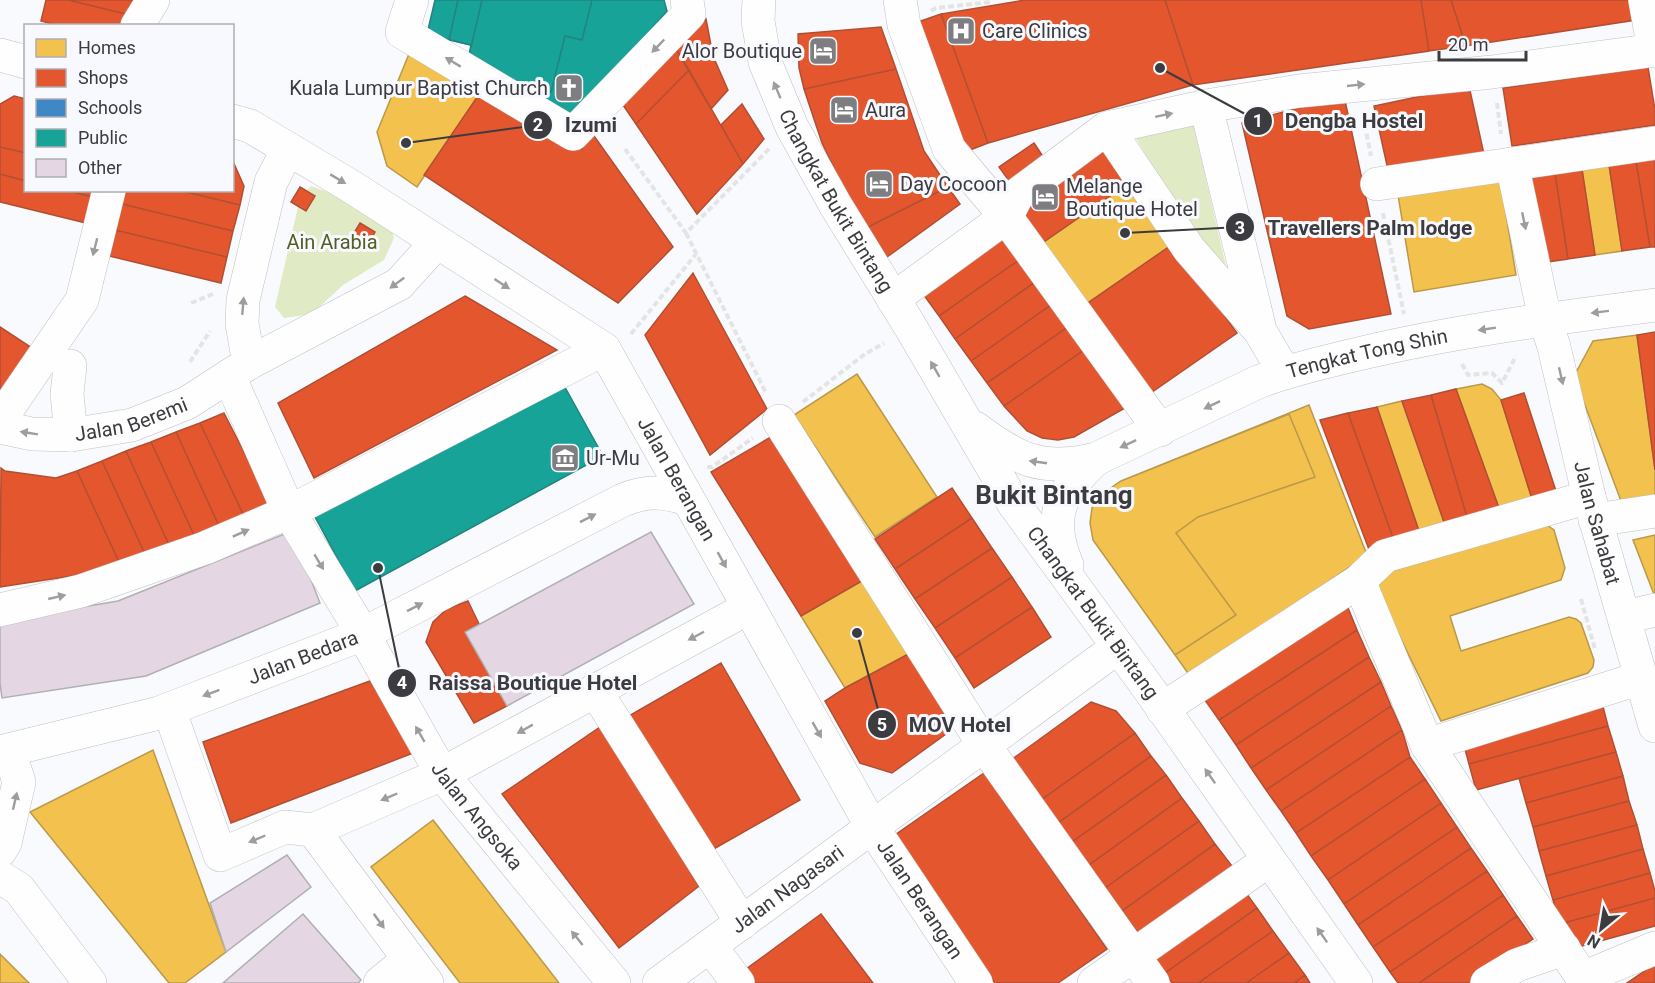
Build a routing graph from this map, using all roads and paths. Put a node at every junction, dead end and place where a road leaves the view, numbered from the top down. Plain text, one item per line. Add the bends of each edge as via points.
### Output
1 (153, 0) edge
2 (412, 0) edge
3 (759, 0) edge
4 (1645, 0) edge
5 (692, 1) edge
6 (991, 2) dead end
7 (902, 13) edge
8 (138, 24) edge
9 (1654, 50) edge
10 (0, 55) edge
11 (24, 61) edge
12 (1492, 72) junction
13 (1206, 106) junction
14 (234, 122) edge
15 (792, 127) junction
16 (1107, 128) junction
17 (1655, 143) edge
18 (288, 149) junction
19 (626, 149) dead end
20 (1508, 164) junction
21 (1377, 184) dead end
22 (109, 192) edge
23 (1006, 217) junction
24 (686, 233) junction
25 (437, 242) junction
26 (697, 254) junction
27 (893, 299) junction
28 (1655, 305) edge
29 (1545, 319) junction
30 (213, 327) dead end
31 (1260, 331) junction
32 (880, 345) dead end
33 (604, 349) junction
34 (865, 354) dead end
35 (1516, 356) dead end
36 (187, 365) dead end
37 (70, 366) dead end
38 (1462, 366) dead end
39 (239, 370) junction
40 (1270, 387) junction
41 (0, 420) edge
42 (964, 420) junction
43 (779, 421) joint
44 (0, 427) edge
45 (1160, 430) junction
46 (71, 435) junction
47 (1096, 459) junction
48 (688, 499) junction
49 (1592, 508) junction
50 (289, 512) junction
51 (1655, 512) edge
52 (1351, 582) junction
53 (1077, 590) junction
54 (1581, 599) dead end
55 (748, 608) junction
56 (0, 610) edge
57 (1640, 614) edge
58 (363, 634) junction
59 (1118, 646) junction
60 (1595, 649) dead end
61 (595, 690) junction
62 (1650, 703) edge
63 (1162, 709) junction
64 (169, 710) junction
65 (984, 745) junction
66 (1427, 745) junction
67 (5, 752) edge
68 (442, 774) junction
69 (872, 827) junction
70 (313, 830) junction
71 (0, 851) edge
72 (1269, 860) junction
73 (6, 877) edge
74 (742, 923) junction
75 (710, 946) junction
76 (1655, 948) edge
77 (1564, 949) junction
78 (1133, 956) junction
79 (418, 972) edge
80 (1585, 981) edge
81 (90, 983) edge
82 (380, 983) edge
83 (614, 983) edge
84 (659, 983) edge
85 (738, 983) edge
86 (976, 983) edge
87 (1094, 983) edge
88 (1153, 983) edge
89 (1356, 983) edge
90 (1487, 983) edge

1 - 8 street
5 -> 2 street via 689,14 631,69 573,134 402,32
15 -> 3 street, Changkat Bukit Bintang via 765,62 758,21
4 - 9 street
6 - 7 path
7 - 23 street via 949,149
9 - 12 street
10 - 11 street
13 -> 12 street via 1299,91
12 - 20 path
16 -> 13 street
13 - 31 street
14 - 18 street, Jalan Berangan via 250,126
15 - 24 path
15 - 27 street, Changkat Bukit Bintang
16 - 23 street via 1018,194
16 - 31 street via 1189,249
17 - 20 street
18 -> 25 street, Jalan Berangan
39 -> 18 street via 243,300 271,182
19 - 24 path
20 - 21 street
20 -> 29 street, Jalan Sahabat
22 -> 41 street via 82,300
23 - 27 street
23 - 45 street
24 - 26 path
25 -> 33 street, Jalan Berangan
25 -> 39 street, Jalan Beremi via 399,284
26 - 33 path via 627,338
26 - 43 path
42 -> 27 street, Changkat Bukit Bintang
28 -> 29 street, Tengkat Tong Shin
29 -> 40 street, Tengkat Tong Shin via 1409,342
29 -> 49 street, Jalan Sahabat
30 - 36 path
31 - 40 street
32 - 34 path
33 - 48 street, Jalan Berangan
33 - 50 street
35 - 38 path via 1502,383 1492,373 1468,375
37 - 46 street via 67,394
39 - 46 street, Jalan Beremi via 187,403 132,425
39 - 50 street, Jalan Angsoka
40 -> 45 street, Tengkat Tong Shin
47 -> 42 street, Tengkat Tong Shin via 1072,465 1032,462 1003,448
42 - 53 street, Changkat Bukit Bintang via 1014,504
43 - 65 street
46 -> 44 street, Jalan Beremi via 32,434
45 -> 47 street, Tengkat Tong Shin
47 - 53 street, Tengkat Tong Shin via 1071,485 1058,516 1059,544
48 -> 55 street, Jalan Berangan
58 -> 48 street, Jalan Bedara via 623,500 640,493 667,493
49 - 51 street
49 - 52 street via 1386,556
49 - 57 street, Jalan Sahabat
56 -> 50 street via 81,591 205,548
50 -> 58 street, Jalan Angsoka
52 - 63 street
52 - 66 street
53 - 59 street, Changkat Bukit Bintang
54 - 60 path
55 -> 61 street
55 -> 69 street, Jalan Berangan
57 - 62 street, Jalan Sahabat
58 -> 64 street, Jalan Bedara
68 -> 58 street, Jalan Angsoka
59 - 63 street, Changkat Bukit Bintang
59 - 65 street, Jalan Nagasari
61 -> 68 street
61 - 74 street
62 - 66 street
72 -> 63 street, Changkat Bukit Bintang
64 - 67 street, Jalan Bedara
70 -> 64 street via 285,827 220,855
65 - 69 street, Jalan Nagasari
65 - 78 street
66 - 77 street
71 -> 67 street via 19,782
68 -> 70 street
83 -> 68 street, Jalan Angsoka
69 - 74 street, Jalan Nagasari
69 - 86 street, Jalan Berangan
70 -> 79 street
72 - 78 street
89 -> 72 street, Changkat Bukit Bintang
73 - 81 street
74 - 75 street, Jalan Nagasari
75 - 84 street, Jalan Nagasari
75 - 85 street
76 - 80 street
77 - 80 street
77 - 90 street via 1517,965
78 - 87 street
78 - 88 street
79 - 82 street

